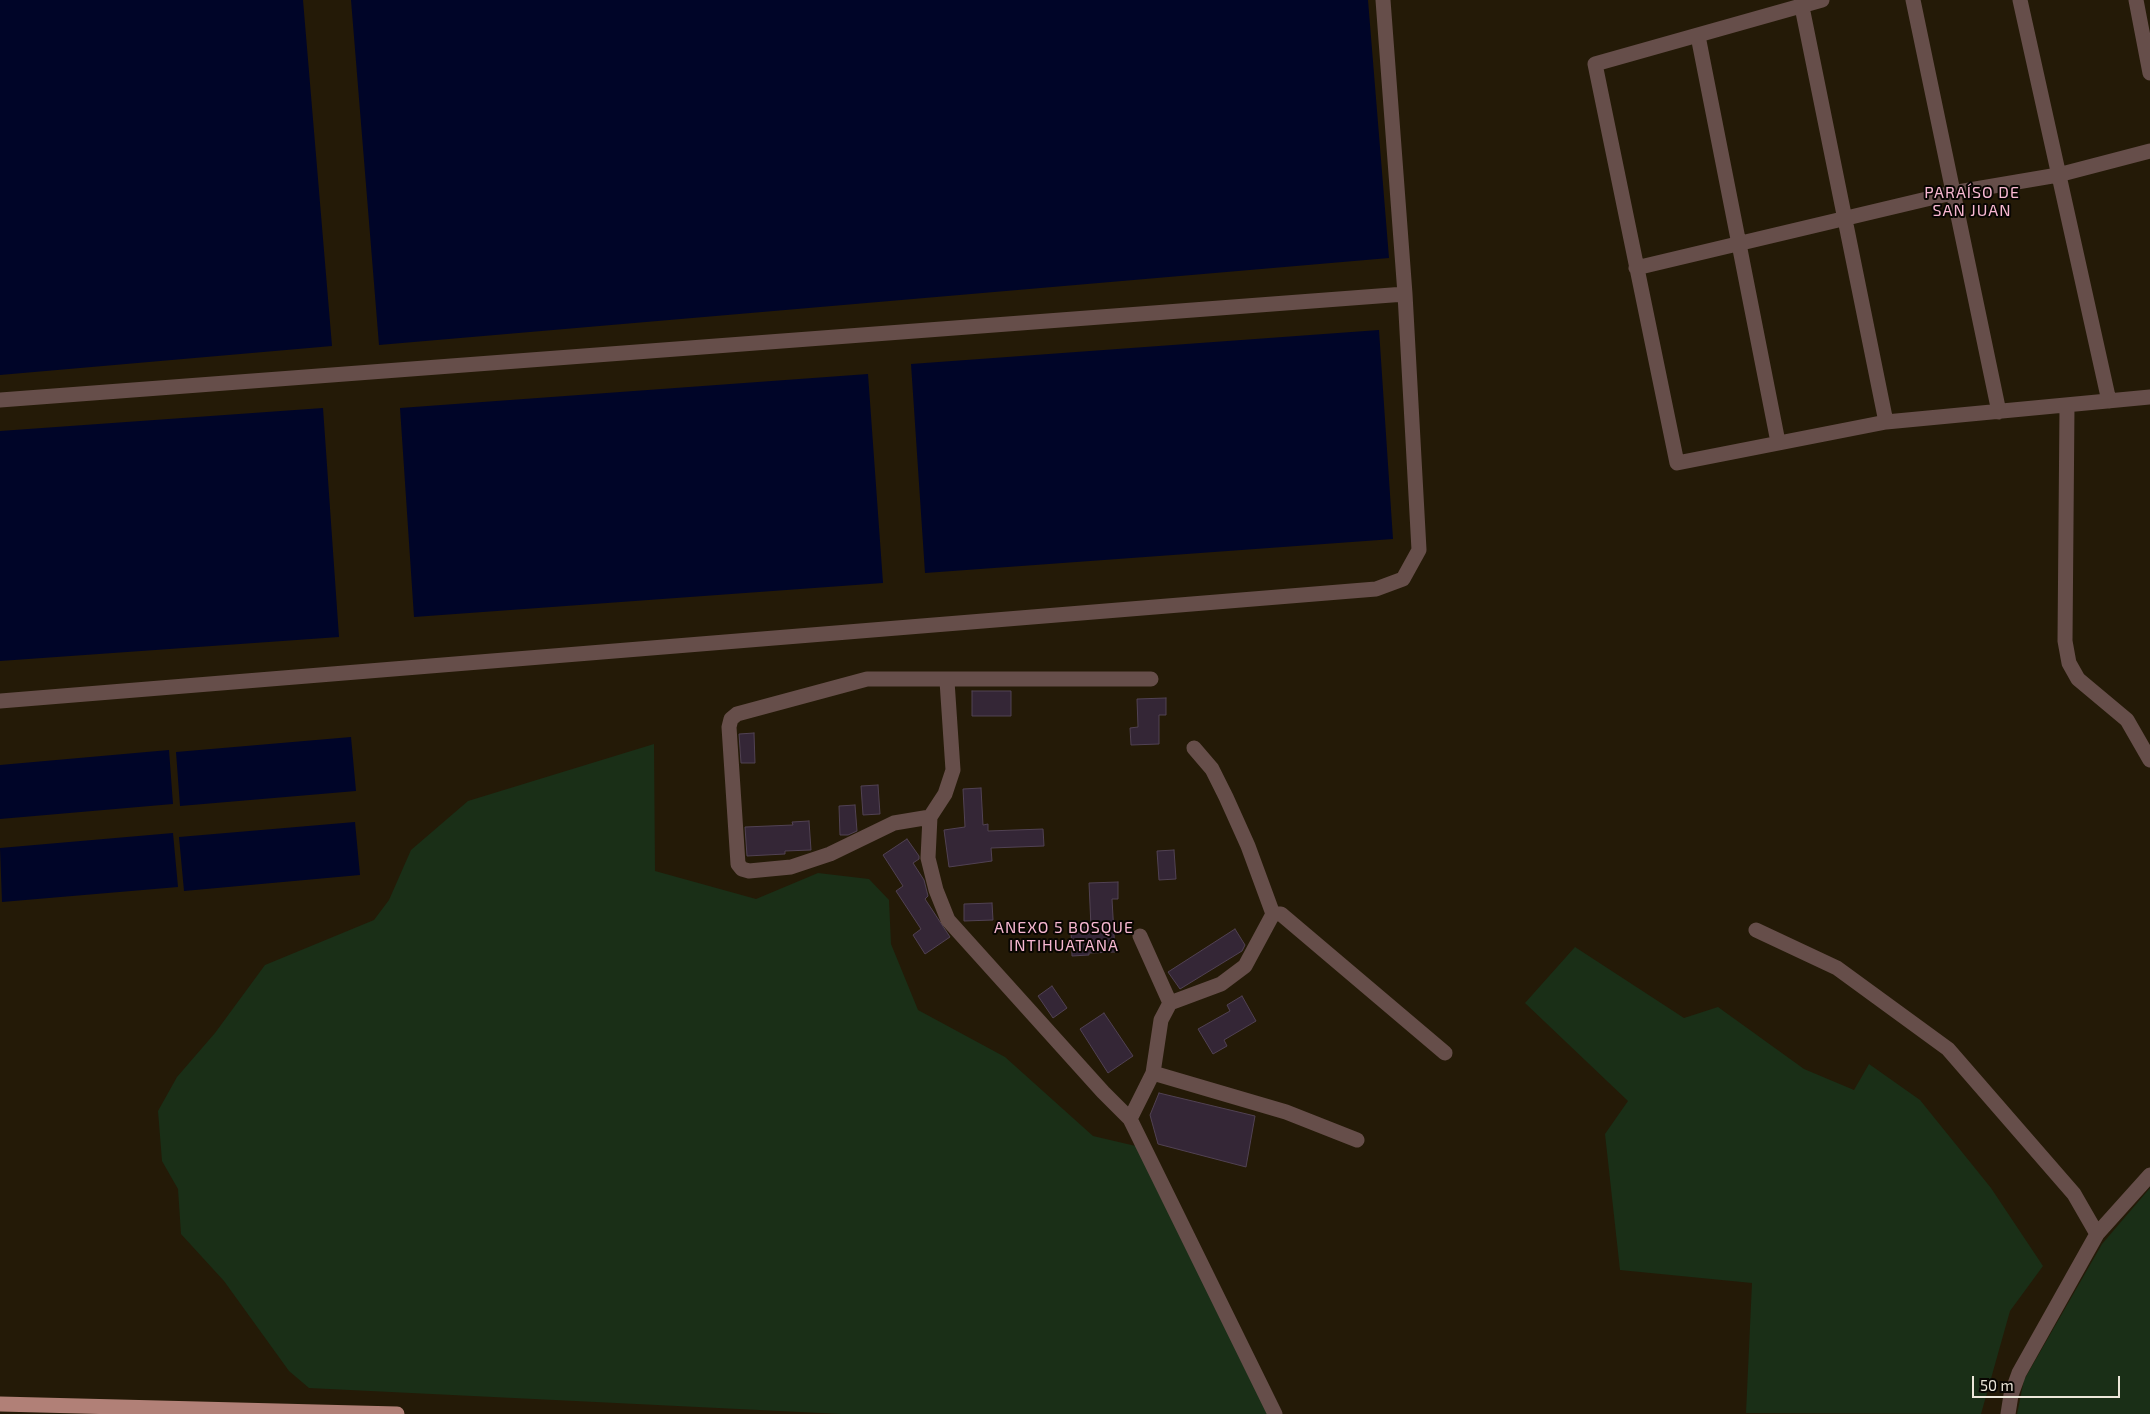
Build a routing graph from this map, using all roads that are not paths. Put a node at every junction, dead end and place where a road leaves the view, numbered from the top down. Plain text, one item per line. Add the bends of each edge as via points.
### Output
1 (1383, 0) edge
2 (1822, 0) edge
3 (1913, 0) edge
4 (2020, 0) edge
5 (2136, 0) edge
6 (1802, 7) junction
7 (1698, 36) junction
8 (2150, 73) edge
9 (2150, 151) edge
10 (2058, 175) junction
11 (1952, 193) junction
12 (1845, 218) junction
13 (1740, 243) junction
14 (1636, 268) junction
15 (1405, 294) junction
16 (2150, 397) edge
17 (0, 400) edge
18 (2109, 401) junction
19 (2067, 406) junction
20 (1999, 412) junction
21 (1886, 422) junction
22 (1778, 442) junction
23 (1151, 679) dead end
24 (947, 681) junction
25 (0, 701) edge
26 (1194, 748) dead end
27 (2150, 760) edge
28 (930, 818) junction
29 (1273, 914) junction
30 (1756, 930) dead end
31 (1140, 936) dead end
32 (1170, 1003) junction
33 (1445, 1053) dead end
34 (1153, 1073) junction
35 (1130, 1119) junction
36 (1357, 1140) dead end
37 (2150, 1175) edge
38 (2097, 1234) junction
39 (0, 1404) edge
40 (398, 1414) edge
41 (1275, 1414) edge
42 (2008, 1414) edge

1 - 15 street
2 - 6 street
3 - 11 street
4 - 10 street
5 - 8 street
6 - 7 street
6 - 12 street
7 - 13 street
7 - 14 street via 1595,64
9 - 10 street
10 - 11 street
10 - 18 street
11 - 12 street
11 - 20 street
12 - 13 street
12 - 21 street
13 - 14 street
13 - 22 street
14 - 22 street via 1677,463
15 - 17 street
15 - 25 street via 1419,550 1403,578 1376,589
16 - 18 street
18 - 19 street
19 - 20 street
19 - 27 street via 2065,641 2069,663 2078,680 2127,720
20 - 21 street
21 - 22 street
23 - 24 street
24 - 28 street via 953,770 945,794
24 - 28 street via 867,679 737,714 731,719 729,728 738,864 742,869 790,867 830,854 894,822
26 - 29 street via 1212,769 1226,797
28 - 35 street via 928,858 948,920
29 - 32 street via 1245,966 1221,984
29 - 33 street via 1281,914
30 - 38 street via 1837,968 1948,1050 2074,1194
31 - 32 street
32 - 34 street via 1161,1020
34 - 35 street
34 - 36 street via 1286,1112
35 - 41 street
37 - 38 street
38 - 42 street via 2019,1373
39 - 40 main road

